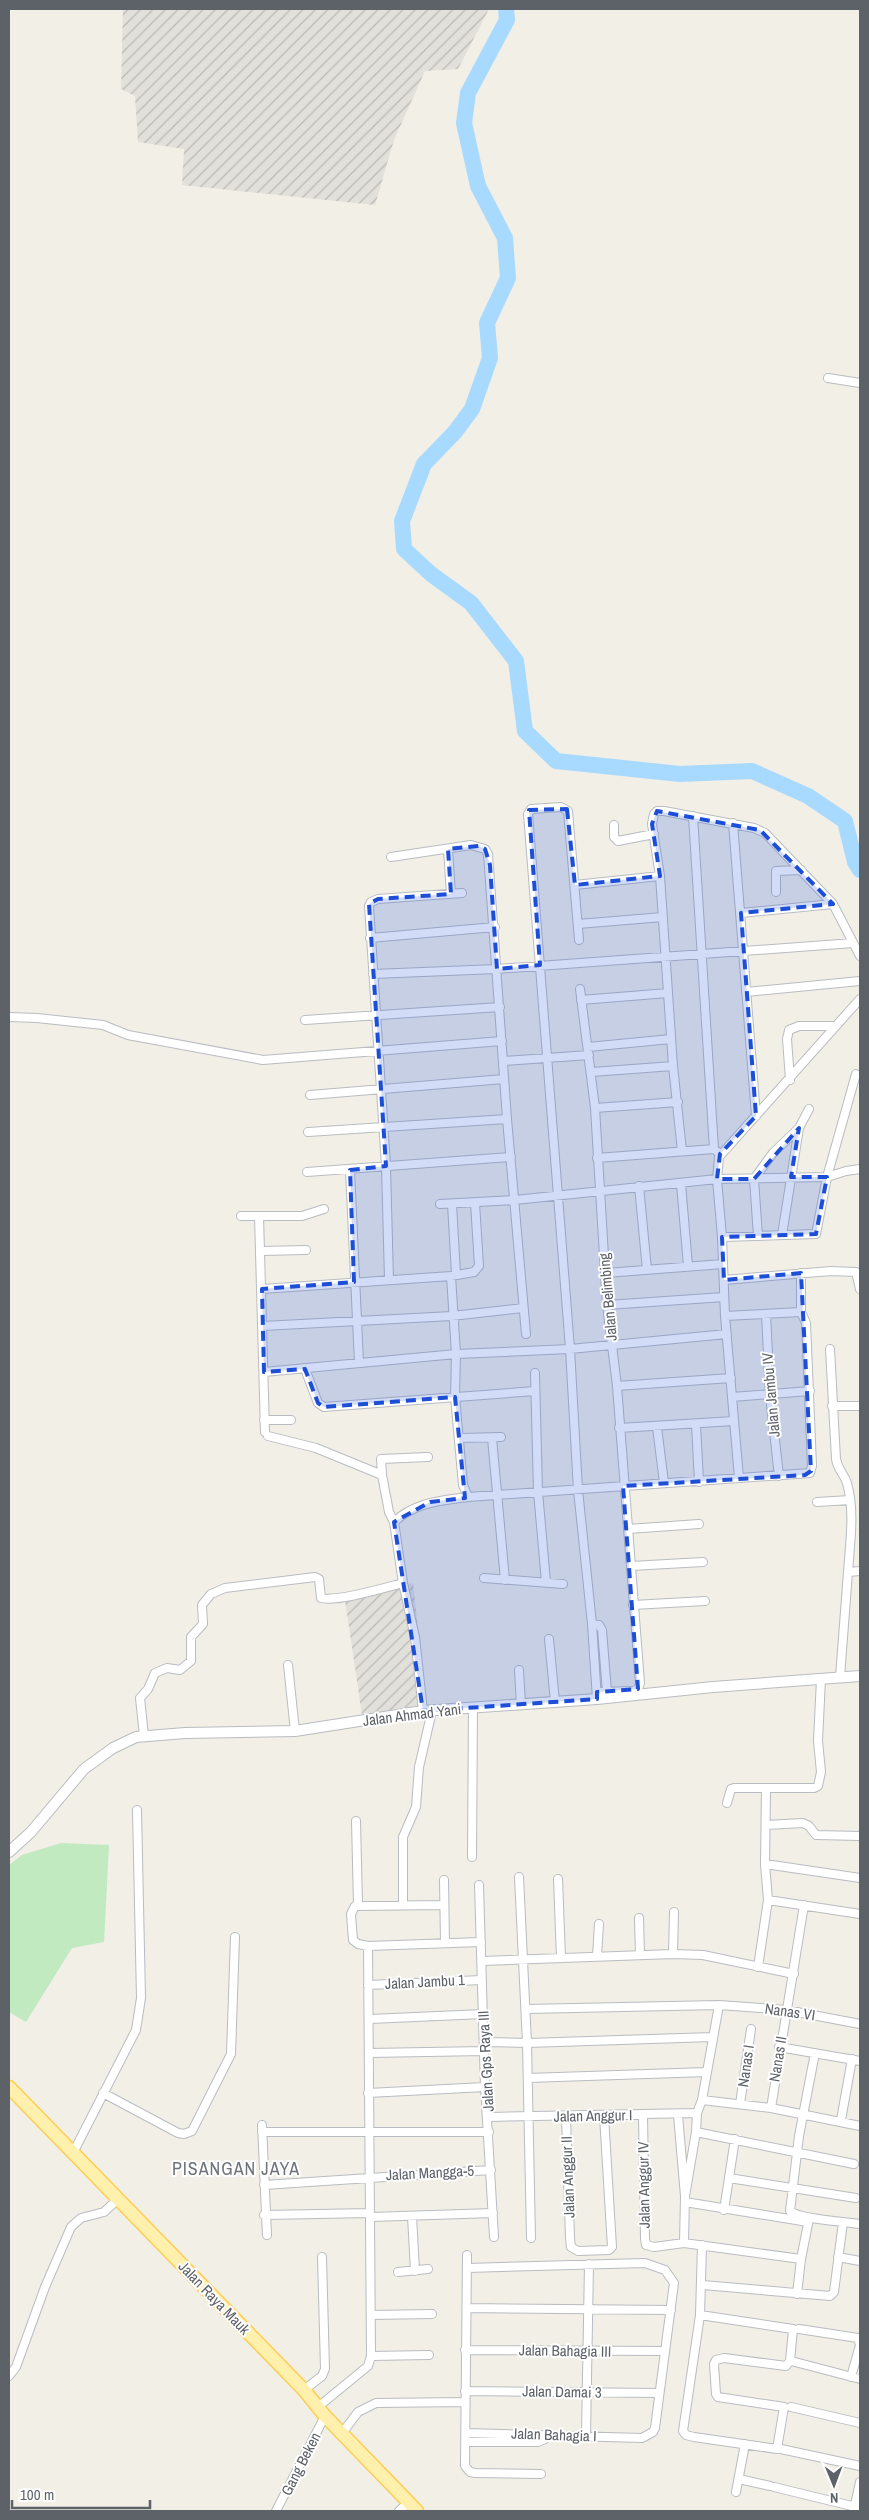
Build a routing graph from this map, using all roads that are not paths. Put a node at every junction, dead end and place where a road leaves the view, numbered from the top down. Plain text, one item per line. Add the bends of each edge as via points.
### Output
1 (828, 378) dead end
2 (860, 383) edge
3 (693, 816) junction
4 (733, 823) junction
5 (614, 825) dead end
6 (654, 834) junction
7 (448, 849) junction
8 (390, 857) dead end
9 (801, 870) junction
10 (660, 876) junction
11 (575, 885) junction
12 (776, 892) dead end
13 (462, 893) dead end
14 (451, 894) junction
15 (833, 904) junction
16 (741, 913) junction
17 (663, 917) junction
18 (578, 924) junction
19 (495, 927) junction
20 (370, 938) junction
21 (579, 940) dead end
22 (854, 943) junction
23 (743, 949) junction
24 (702, 952) junction
25 (667, 956) junction
26 (860, 956) edge
27 (540, 964) junction
28 (497, 969) junction
29 (374, 974) junction
30 (860, 981) edge
31 (580, 989) dead end
32 (746, 992) junction
33 (668, 993) junction
34 (860, 999) edge
35 (581, 1000) junction
36 (500, 1007) junction
37 (376, 1014) junction
38 (9, 1017) edge
39 (305, 1020) dead end
40 (835, 1026) junction
41 (671, 1039) junction
42 (502, 1041) junction
43 (588, 1051) junction
44 (378, 1052) junction
45 (548, 1057) junction
46 (504, 1061) junction
47 (673, 1066) junction
48 (592, 1072) junction
49 (856, 1074) dead end
50 (504, 1080) junction
51 (790, 1080) junction
52 (382, 1089) junction
53 (310, 1095) dead end
54 (678, 1102) junction
55 (595, 1108) junction
56 (810, 1109) dead end
57 (756, 1116) junction
58 (507, 1119) junction
59 (799, 1128) junction
60 (384, 1129) junction
61 (308, 1132) dead end
62 (682, 1150) junction
63 (717, 1151) junction
64 (511, 1158) junction
65 (597, 1158) junction
66 (386, 1166) junction
67 (860, 1169) edge
68 (350, 1170) junction
69 (307, 1172) dead end
70 (790, 1177) junction
71 (827, 1178) junction
72 (717, 1179) junction
73 (754, 1180) junction
74 (681, 1184) junction
75 (639, 1186) junction
76 (600, 1191) junction
77 (559, 1196) junction
78 (515, 1200) junction
79 (475, 1203) junction
80 (440, 1204) dead end
81 (452, 1204) junction
82 (324, 1209) dead end
83 (241, 1216) dead end
84 (259, 1216) junction
85 (782, 1235) junction
86 (758, 1236) junction
87 (722, 1237) junction
88 (261, 1250) junction
89 (306, 1250) dead end
90 (723, 1264) junction
91 (688, 1266) junction
92 (648, 1270) junction
93 (606, 1273) junction
94 (801, 1273) junction
95 (453, 1275) junction
96 (389, 1280) junction
97 (724, 1280) junction
98 (354, 1282) junction
99 (262, 1289) junction
100 (860, 1289) edge
101 (724, 1297) junction
102 (608, 1305) junction
103 (523, 1308) junction
104 (802, 1312) junction
105 (766, 1314) junction
106 (452, 1316) junction
107 (725, 1316) junction
108 (358, 1322) junction
109 (263, 1326) junction
110 (526, 1334) dead end
111 (726, 1334) junction
112 (613, 1344) junction
113 (570, 1349) junction
114 (830, 1349) dead end
115 (456, 1354) junction
116 (359, 1363) junction
117 (305, 1369) junction
118 (264, 1372) junction
119 (536, 1373) dead end
120 (731, 1378) junction
121 (617, 1386) junction
122 (535, 1391) junction
123 (810, 1391) junction
124 (455, 1396) junction
125 (770, 1396) junction
126 (732, 1397) junction
127 (832, 1406) junction
128 (860, 1406) edge
129 (264, 1420) junction
130 (291, 1420) dead end
131 (734, 1421) junction
132 (696, 1424) junction
133 (657, 1427) junction
134 (619, 1428) junction
135 (501, 1437) dead end
136 (460, 1438) junction
137 (492, 1438) junction
138 (428, 1457) dead end
139 (382, 1475) junction
140 (779, 1476) junction
141 (739, 1478) junction
142 (699, 1482) junction
143 (664, 1483) junction
144 (623, 1486) junction
145 (578, 1490) junction
146 (538, 1492) junction
147 (496, 1495) junction
148 (468, 1497) junction
149 (850, 1500) junction
150 (816, 1502) dead end
151 (394, 1522) junction
152 (699, 1524) dead end
153 (628, 1530) junction
154 (704, 1562) dead end
155 (631, 1566) junction
156 (860, 1571) edge
157 (848, 1572) junction
158 (484, 1578) dead end
159 (505, 1580) junction
160 (546, 1582) junction
161 (403, 1583) junction
162 (563, 1584) dead end
163 (705, 1601) dead end
164 (632, 1605) junction
165 (592, 1624) junction
166 (549, 1639) dead end
167 (288, 1664) dead end
168 (518, 1670) dead end
169 (860, 1676) edge
170 (840, 1677) junction
171 (821, 1679) junction
172 (607, 1692) junction
173 (597, 1696) junction
174 (554, 1702) junction
175 (521, 1705) junction
176 (473, 1707) junction
177 (428, 1711) junction
178 (296, 1731) junction
179 (144, 1736) junction
180 (766, 1788) junction
181 (727, 1803) dead end
182 (137, 1810) dead end
183 (356, 1821) dead end
184 (766, 1825) junction
185 (860, 1836) edge
186 (9, 1852) edge
187 (472, 1856) dead end
188 (765, 1864) junction
189 (519, 1877) dead end
190 (860, 1878) edge
191 (558, 1879) dead end
192 (444, 1880) dead end
193 (479, 1885) dead end
194 (768, 1900) junction
195 (358, 1905) junction
196 (403, 1905) junction
197 (444, 1905) junction
198 (804, 1905) junction
199 (674, 1912) dead end
200 (860, 1914) edge
201 (639, 1918) dead end
202 (599, 1924) dead end
203 (235, 1936) dead end
204 (481, 1942) junction
205 (445, 1943) junction
206 (368, 1946) junction
207 (640, 1954) junction
208 (673, 1954) junction
209 (597, 1956) junction
210 (560, 1958) junction
211 (522, 1960) junction
212 (482, 1961) junction
213 (758, 1967) junction
214 (794, 1974) junction
215 (482, 1980) junction
216 (368, 1985) junction
217 (718, 2005) junction
218 (526, 2009) junction
219 (786, 2010) junction
220 (483, 2014) junction
221 (370, 2019) junction
222 (860, 2024) edge
223 (751, 2029) dead end
224 (713, 2037) junction
225 (485, 2042) junction
226 (527, 2043) junction
227 (779, 2047) junction
228 (485, 2051) junction
229 (369, 2053) junction
230 (815, 2053) junction
231 (856, 2060) edge
232 (708, 2072) junction
233 (528, 2078) junction
234 (9, 2087) edge
235 (486, 2087) junction
236 (103, 2093) junction
237 (368, 2093) junction
238 (702, 2100) junction
239 (740, 2104) junction
240 (771, 2108) junction
241 (697, 2113) junction
242 (805, 2114) junction
243 (643, 2115) junction
244 (678, 2115) junction
245 (528, 2116) junction
246 (604, 2116) junction
247 (488, 2117) junction
248 (566, 2117) junction
249 (841, 2120) junction
250 (860, 2126) edge
251 (488, 2132) junction
252 (696, 2132) junction
253 (369, 2133) junction
254 (735, 2139) junction
255 (74, 2151) junction
256 (798, 2153) junction
257 (854, 2164) dead end
258 (491, 2170) junction
259 (370, 2177) junction
260 (728, 2178) junction
261 (264, 2185) junction
262 (794, 2186) junction
263 (856, 2198) dead end
264 (685, 2199) junction
265 (118, 2200) junction
266 (724, 2210) junction
267 (493, 2213) junction
268 (264, 2214) junction
269 (370, 2215) junction
270 (412, 2216) junction
271 (809, 2219) junction
272 (842, 2222) junction
273 (860, 2224) edge
274 (266, 2235) dead end
275 (494, 2237) dead end
276 (531, 2238) dead end
277 (684, 2243) junction
278 (702, 2245) junction
279 (467, 2255) dead end
280 (322, 2257) dead end
281 (838, 2257) junction
282 (801, 2259) junction
283 (860, 2261) edge
284 (589, 2264) junction
285 (467, 2268) junction
286 (428, 2269) dead end
287 (415, 2271) junction
288 (398, 2272) dead end
289 (703, 2285) junction
290 (797, 2294) junction
291 (588, 2307) junction
292 (467, 2308) junction
293 (671, 2310) junction
294 (432, 2314) dead end
295 (371, 2315) junction
296 (700, 2315) junction
297 (799, 2329) dead end
298 (465, 2350) junction
299 (665, 2351) junction
300 (586, 2352) junction
301 (429, 2355) dead end
302 (371, 2356) junction
303 (795, 2362) dead end
304 (9, 2376) edge
305 (851, 2377) junction
306 (860, 2379) edge
307 (304, 2390) junction
308 (464, 2391) junction
309 (586, 2393) junction
310 (659, 2393) junction
311 (465, 2402) junction
312 (791, 2407) dead end
313 (322, 2412) junction
314 (860, 2423) edge
315 (343, 2432) junction
316 (466, 2433) junction
317 (549, 2434) junction
318 (586, 2436) junction
319 (466, 2442) junction
320 (745, 2444) junction
321 (781, 2449) dead end
322 (860, 2466) edge
323 (540, 2474) dead end
324 (739, 2479) junction
325 (860, 2482) edge
326 (736, 2492) dead end
327 (413, 2507) edge
328 (856, 2509) edge
329 (276, 2511) edge
330 (399, 2511) edge

1 - 2 street
3 - 4 street
3 - 6 street via 657,811 652,824
3 - 24 street
4 - 9 street via 765,833
4 - 16 street
5 - 6 street via 614,837 618,841
6 - 10 street
7 - 8 street
7 - 14 street
7 - 19 street via 470,845 485,849 490,863
9 - 12 street via 776,871
9 - 15 street
10 - 11 street
10 - 17 street
11 - 18 street
11 - 27 street via 567,809 561,806 531,808 528,814
13 - 14 street
14 - 20 street via 373,900 369,907
15 - 16 street
15 - 22 street
16 - 23 street
17 - 18 street
17 - 25 street
18 - 21 street
19 - 20 street
19 - 28 street
20 - 29 street
22 - 23 street
22 - 26 street
23 - 24 street
23 - 32 street
24 - 25 street
24 - 63 street
25 - 27 street
25 - 33 street
27 - 28 street
27 - 45 street
28 - 29 street
28 - 36 street
29 - 37 street
30 - 32 street
31 - 35 street, Jalan Belimbing
32 - 57 street
33 - 35 street
33 - 41 street
34 - 40 street
35 - 43 street, Jalan Belimbing
36 - 37 street
36 - 42 street
37 - 39 street
37 - 44 street
38 - 44 street via 103,1025 128,1035 262,1060
40 - 51 street
40 - 51 street via 799,1026 789,1030
41 - 43 street
41 - 47 street
42 - 44 street
42 - 46 street
43 - 45 street
43 - 48 street, Jalan Belimbing
44 - 52 street
45 - 46 street
45 - 77 street
46 - 50 street
47 - 48 street
47 - 54 street
48 - 55 street, Jalan Belimbing
49 - 71 street
50 - 52 street
50 - 58 street
51 - 57 street
52 - 53 street
52 - 60 street
54 - 55 street
54 - 62 street
55 - 65 street, Jalan Belimbing
56 - 59 street
57 - 63 street
58 - 60 street
58 - 64 street
59 - 70 street
59 - 73 street via 773,1153
60 - 61 street
60 - 66 street
62 - 63 street
62 - 65 street
63 - 72 street
64 - 66 street
64 - 78 street
65 - 76 street, Jalan Belimbing
66 - 68 street
66 - 96 street
67 - 71 street
68 - 69 street
68 - 98 street
70 - 71 street
70 - 73 street
70 - 85 street
71 - 85 street via 816,1234
72 - 73 street
72 - 74 street
72 - 87 street
73 - 86 street
74 - 75 street
74 - 91 street
75 - 76 street
75 - 92 street
76 - 77 street
76 - 93 street, Jalan Belimbing
77 - 78 street
77 - 113 street
78 - 79 street
78 - 103 street
79 - 81 street
79 - 95 street via 479,1266 474,1272
80 - 81 street
81 - 95 street
82 - 84 street via 310,1215
83 - 84 street
84 - 88 street
85 - 86 street
86 - 87 street
87 - 90 street
88 - 89 street
88 - 99 street
90 - 91 street
90 - 97 street
91 - 92 street
92 - 93 street
93 - 102 street, Jalan Belimbing
94 - 97 street
94 - 100 street via 856,1272
94 - 104 street
95 - 96 street
95 - 106 street
96 - 98 street
97 - 101 street
98 - 99 street
98 - 108 street
99 - 109 street
101 - 102 street
101 - 107 street
102 - 112 street, Jalan Belimbing
103 - 106 street
103 - 110 street
104 - 105 street
104 - 123 street via 806,1323
105 - 107 street
105 - 125 street, Jalan Jambu IV
106 - 108 street
106 - 115 street
107 - 111 street
108 - 109 street
108 - 116 street
109 - 118 street
111 - 112 street
111 - 120 street
112 - 113 street
112 - 121 street, Jalan Belimbing
113 - 115 street
113 - 145 street
114 - 127 street
115 - 116 street
115 - 124 street
116 - 117 street
117 - 118 street
117 - 124 street via 318,1403 324,1407
118 - 129 street
119 - 122 street
120 - 121 street
120 - 126 street
121 - 134 street, Jalan Belimbing
122 - 124 street
122 - 146 street
123 - 125 street
123 - 140 street via 811,1471 806,1475
124 - 136 street
125 - 126 street
125 - 140 street, Jalan Jambu IV
126 - 131 street
127 - 128 street
127 - 149 street via 837,1467 847,1481
129 - 130 street
129 - 139 street via 266,1434 316,1448
131 - 132 street
131 - 141 street
132 - 133 street
132 - 142 street
133 - 134 street
133 - 143 street
134 - 144 street, Jalan Belimbing
135 - 137 street
136 - 137 street
136 - 148 street via 463,1485
137 - 147 street
138 - 139 street via 381,1459
139 - 151 street
140 - 141 street
141 - 142 street
142 - 143 street
143 - 144 street
144 - 145 street
144 - 153 street, Jalan Belimbing
145 - 146 street
145 - 165 street
146 - 147 street
146 - 160 street
147 - 148 street
147 - 159 street
148 - 151 street via 430,1502 409,1510
149 - 150 street
149 - 157 street
151 - 161 street
152 - 153 street
153 - 155 street, Jalan Belimbing
154 - 155 street
155 - 164 street, Jalan Belimbing
156 - 157 street
157 - 170 street
158 - 159 street
159 - 160 street
160 - 162 street
161 - 177 street
161 - 179 street via 325,1599 321,1598 319,1579 315,1577 231,1587 211,1594 202,1606 203,1624 191,1637 190,1661 180,1670 168,1668 155,1673 140,1698
163 - 164 street
164 - 172 street, Jalan Belimbing via 639,1687 628,1692
165 - 172 street via 599,1625 602,1630
165 - 173 street
166 - 174 street
167 - 178 street
168 - 175 street
169 - 170 street, Jalan Ahmad Yani
170 - 171 street, Jalan Ahmad Yani
171 - 173 street, Jalan Ahmad Yani
171 - 180 street via 818,1741 821,1772 818,1786
172 - 173 street
173 - 174 street, Jalan Ahmad Yani
174 - 175 street, Jalan Ahmad Yani
175 - 176 street, Jalan Ahmad Yani
176 - 177 street, Jalan Ahmad Yani
176 - 187 street
177 - 178 street, Jalan Ahmad Yani
177 - 196 street via 416,1808 403,1837
178 - 179 street, Jalan Ahmad Yani
179 - 186 street, Jalan Ahmad Yani via 128,1740 84,1769 31,1832
180 - 181 street via 731,1789
180 - 184 street
182 - 236 street via 141,2009 136,2030
183 - 195 street
184 - 185 street via 803,1823 810,1826 816,1835
184 - 188 street
188 - 190 street
188 - 194 street
189 - 211 street
191 - 210 street
192 - 197 street
193 - 204 street, Jalan Gps Raya III
194 - 198 street
194 - 213 street
195 - 196 street
195 - 206 street via 352,1910 353,1940
196 - 197 street
197 - 205 street
198 - 200 street
198 - 214 street, Nanas II
199 - 208 street
201 - 207 street
202 - 209 street
203 - 236 street via 231,2054 192,2131 178,2133
204 - 205 street
204 - 212 street, Jalan Gps Raya III
205 - 206 street
206 - 216 street
207 - 208 street
207 - 209 street
208 - 213 street via 703,1955
209 - 210 street
210 - 211 street
211 - 212 street
211 - 218 street
212 - 215 street, Jalan Gps Raya III
213 - 214 street
214 - 219 street, Nanas II
215 - 216 street, Jalan Jambu 1
215 - 220 street, Jalan Gps Raya III
216 - 221 street
217 - 218 street, Nanas VI
217 - 219 street, Nanas VI
217 - 224 street
218 - 226 street
219 - 222 street, Nanas VI
219 - 227 street, Nanas II
220 - 221 street
220 - 225 street, Jalan Gps Raya III
221 - 229 street
223 - 239 street, Nanas I
224 - 226 street
224 - 232 street
225 - 226 street
225 - 228 street, Jalan Gps Raya III
226 - 233 street
227 - 230 street
227 - 240 street, Nanas II
228 - 229 street
228 - 235 street, Jalan Gps Raya III
229 - 237 street
230 - 231 street
230 - 242 street
231 - 249 street
232 - 233 street
232 - 238 street
233 - 245 street
234 - 255 main road, Jalan Raya Mauk
235 - 237 street
235 - 247 street, Jalan Gps Raya III
236 - 255 street
237 - 253 street
238 - 239 street
238 - 241 street
239 - 240 street
240 - 242 street
241 - 244 street, Jalan Anggur I
241 - 252 street
242 - 249 street
242 - 256 street
243 - 244 street, Jalan Anggur I
243 - 246 street, Jalan Anggur I
243 - 277 street, Jalan Anggur IV via 645,2242 654,2247
244 - 264 street
245 - 247 street, Jalan Anggur I
245 - 248 street, Jalan Anggur I
245 - 276 street
246 - 248 street, Jalan Anggur I
246 - 248 street, Jalan Anggur II via 612,2247 609,2250 576,2251 571,2247 570,2238
247 - 251 street, Jalan Gps Raya III
249 - 250 street
251 - 253 street
251 - 258 street, Jalan Gps Raya III
252 - 254 street
252 - 264 street
253 - 259 street
253 - 261 street via 262,2129
254 - 256 street
254 - 260 street
255 - 265 main road, Jalan Raya Mauk
256 - 257 street
256 - 262 street
258 - 259 street, Jalan Mangga-5
258 - 267 street, Jalan Gps Raya III
259 - 261 street, Jalan Mangga-5
259 - 269 street
260 - 262 street
260 - 266 street
261 - 268 street
262 - 263 street
262 - 271 street via 791,2212
264 - 266 street
264 - 277 street
265 - 304 street via 102,2213 81,2218 71,2227 16,2367
265 - 307 main road, Jalan Raya Mauk
266 - 271 street
267 - 270 street
267 - 275 street, Jalan Gps Raya III
268 - 269 street
268 - 274 street
269 - 270 street
269 - 295 street
270 - 287 street
271 - 272 street
271 - 282 street
272 - 273 street
272 - 281 street
277 - 278 street
278 - 282 street
278 - 289 street
279 - 285 street
280 - 307 street via 325,2369 322,2376
281 - 283 street
281 - 290 street via 832,2295
282 - 290 street
284 - 285 street
284 - 291 street
284 - 293 street via 645,2263 660,2266 674,2283
285 - 292 street
286 - 287 street
287 - 288 street
289 - 290 street
289 - 296 street
291 - 292 street
291 - 293 street
291 - 300 street
292 - 298 street
293 - 299 street
294 - 295 street
295 - 302 street
296 - 320 street via 683,2431 694,2437
296 - 320 street via 793,2329 790,2362 786,2366 724,2358 715,2362 718,2397 784,2408 777,2449
297 - 305 street via 858,2338 860,2344
298 - 300 street, Jalan Bahagia III
298 - 308 street
299 - 300 street, Jalan Bahagia III
299 - 310 street
300 - 309 street
301 - 302 street
302 - 313 street via 368,2366
303 - 305 street
305 - 306 street
307 - 313 main road, Jalan Raya Mauk
308 - 309 street, Jalan Damai 3
308 - 311 street
309 - 310 street, Jalan Damai 3
309 - 318 street
310 - 318 street, Jalan Bahagia I via 654,2431 642,2438
311 - 315 street via 376,2403 358,2412
311 - 316 street
312 - 314 street
313 - 315 main road, Jalan Raya Mauk
313 - 329 street, Gang Beken
315 - 327 main road, Jalan Raya Mauk
316 - 317 street, Jalan Bahagia I
316 - 319 street
317 - 318 street, Jalan Bahagia I
317 - 319 street via 538,2442
319 - 323 street via 465,2466 470,2472
320 - 324 street
321 - 322 street
324 - 326 street
324 - 328 street
325 - 328 street
327 - 330 street

